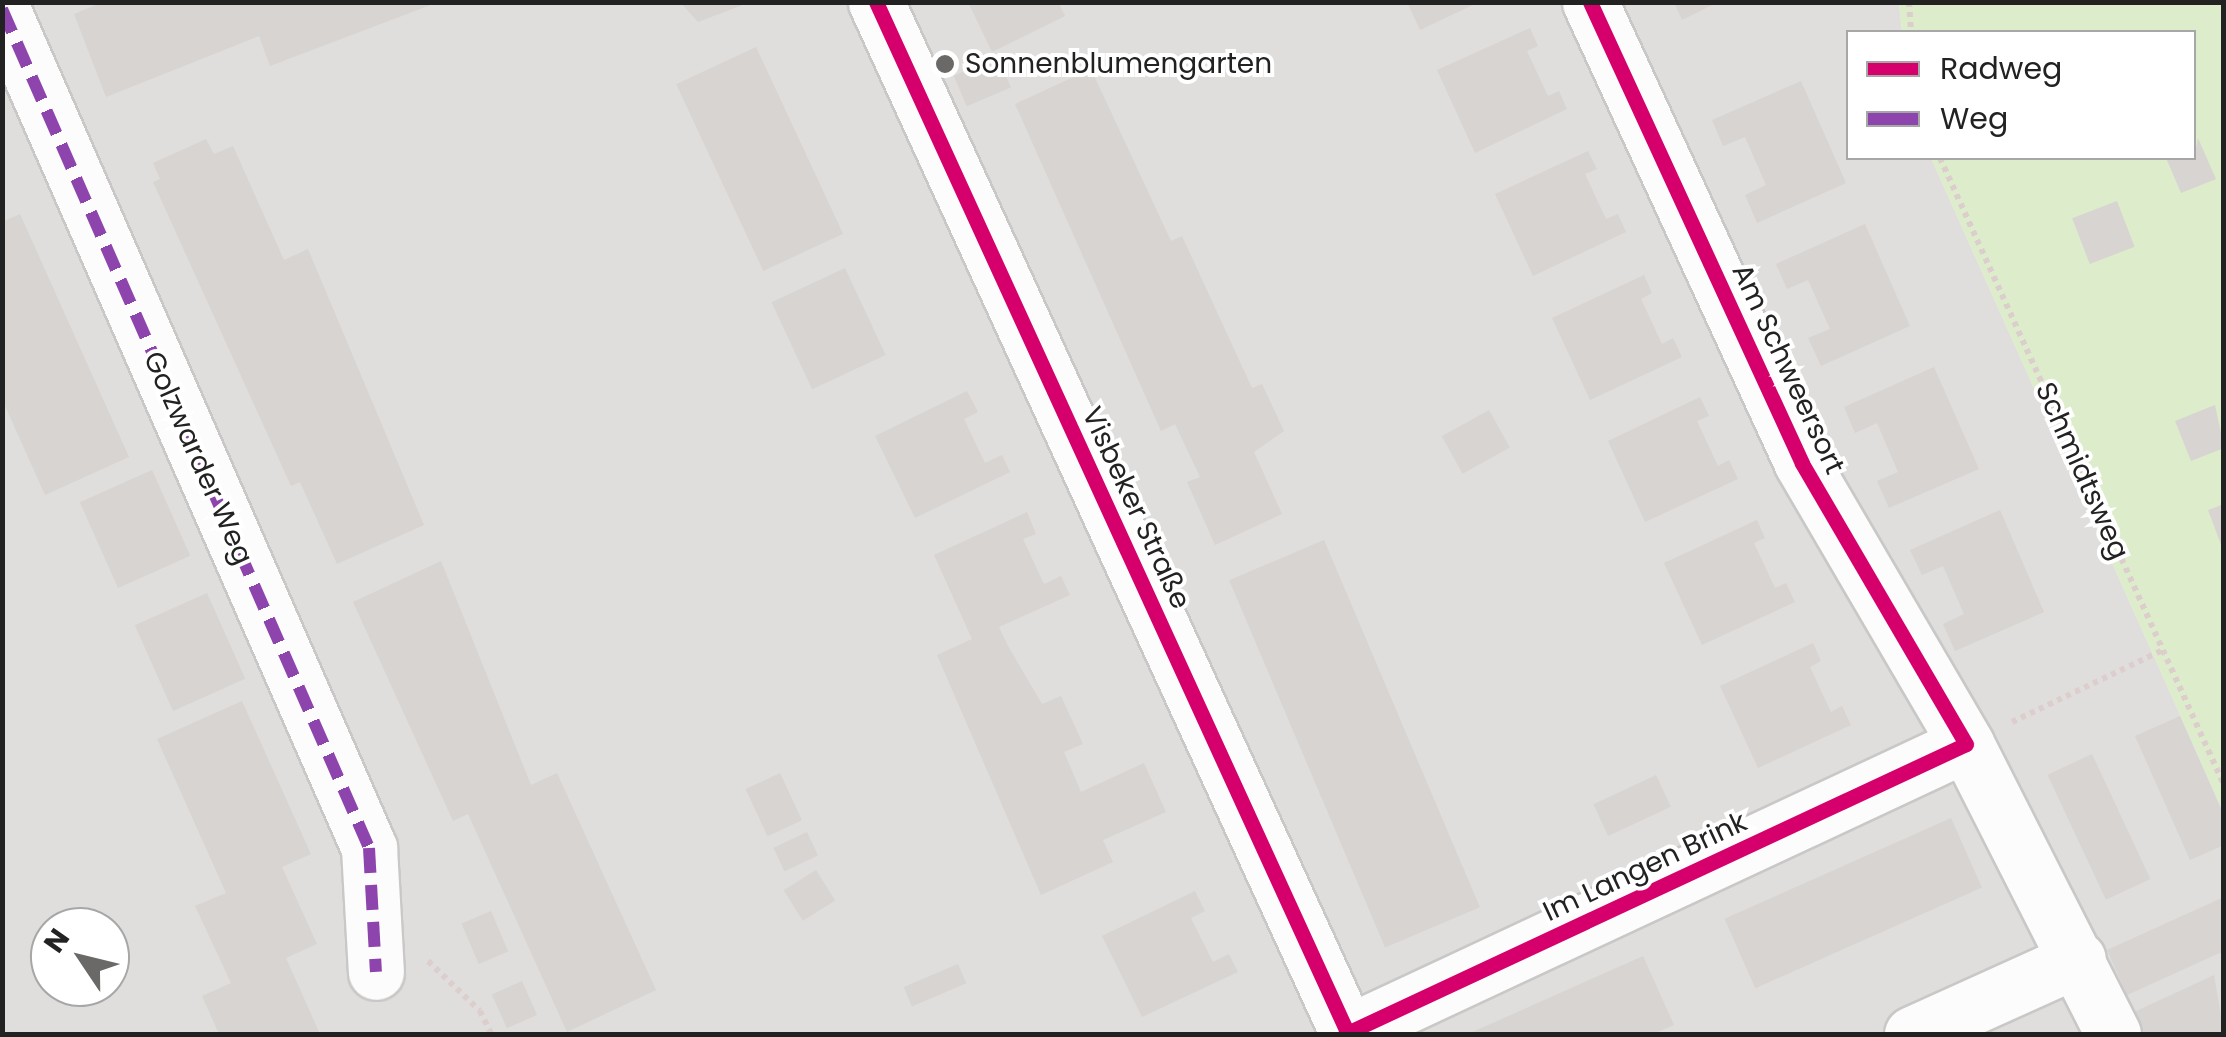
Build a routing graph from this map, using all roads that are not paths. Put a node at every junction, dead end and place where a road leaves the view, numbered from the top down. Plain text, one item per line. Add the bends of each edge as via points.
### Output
1 (876, 2) edge
2 (1590, 2) edge
3 (2, 9) edge
4 (1966, 744) junction
5 (2078, 958) junction
6 (376, 972) dead end
7 (1347, 1034) edge
8 (1912, 1034) edge
9 (2113, 1034) edge

1 - 7 street, Visbeker Straße
2 - 4 street, Am Schweersort via 1802,463
3 - 6 street, Golzwarder Weg via 368,848
4 - 5 street
4 - 7 street, Im Langen Brink
5 - 8 street
5 - 9 street

